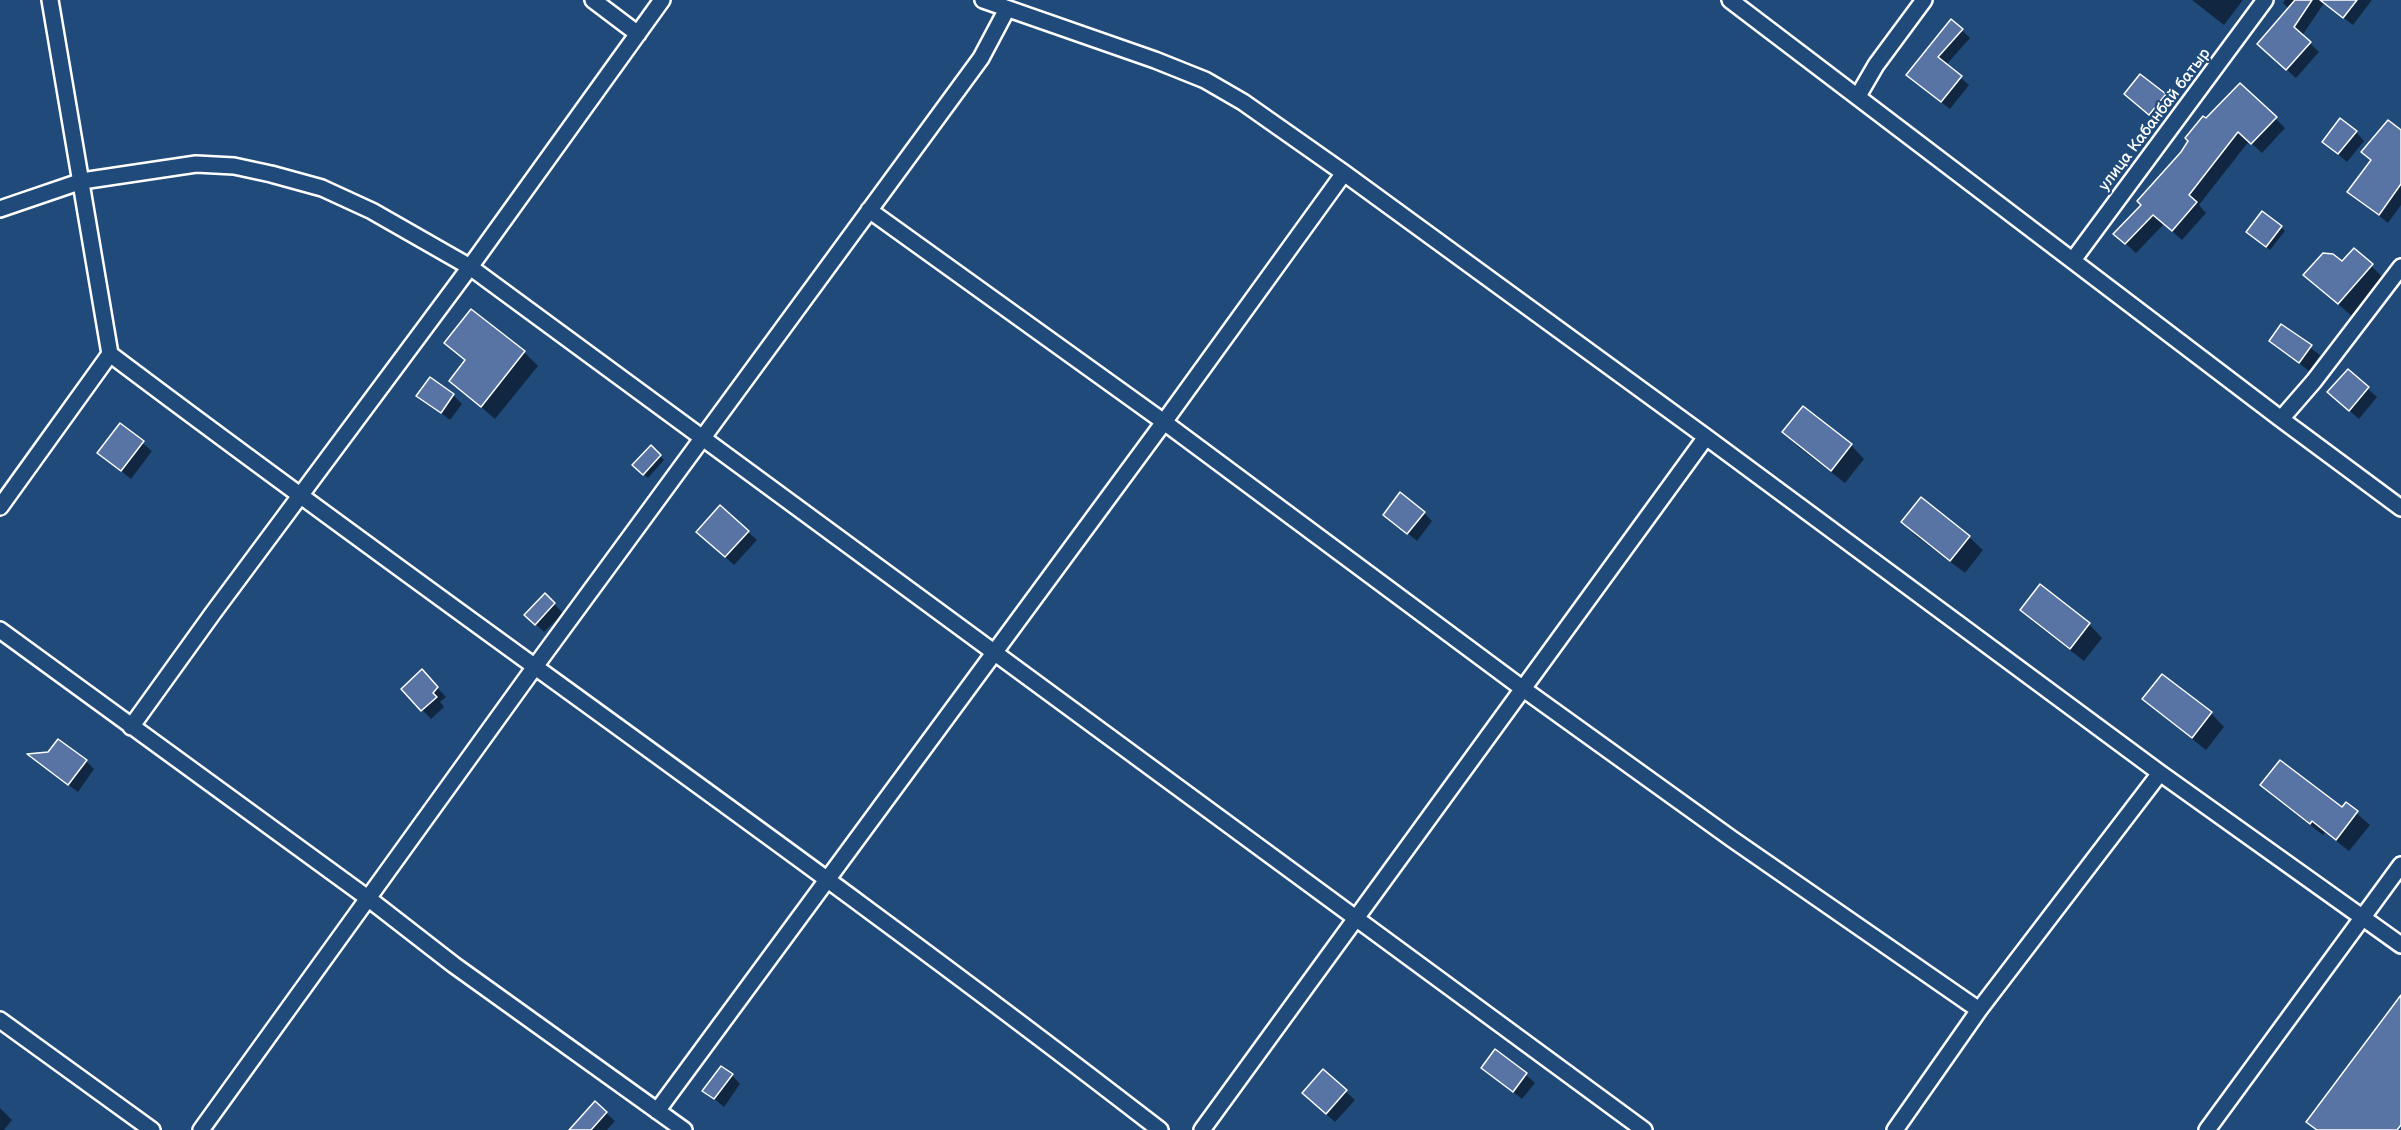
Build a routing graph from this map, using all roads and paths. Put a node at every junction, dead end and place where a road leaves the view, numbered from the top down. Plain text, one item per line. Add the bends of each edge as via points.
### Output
1 (50, 0) edge
2 (593, 0) edge
3 (662, 0) edge
4 (982, 0) edge
5 (1730, 0) edge
6 (1924, 0) edge
7 (2265, 0) edge
8 (1007, 9) junction
9 (638, 34) junction
10 (1858, 96) junction
11 (1344, 172) junction
12 (82, 181) junction
13 (0, 209) edge
14 (870, 210) junction
15 (2073, 260) junction
16 (470, 267) junction
17 (2401, 267) edge
18 (110, 354) junction
19 (2281, 419) junction
20 (1164, 422) junction
21 (1707, 437) junction
22 (701, 439) junction
23 (301, 495) junction
24 (0, 507) edge
25 (2401, 508) edge
26 (0, 630) edge
27 (993, 652) junction
28 (534, 668) junction
29 (1522, 688) junction
30 (131, 727) junction
31 (2160, 773) junction
32 (2401, 865) edge
33 (828, 880) junction
34 (369, 899) junction
35 (1357, 918) junction
36 (2364, 918) junction
37 (2401, 945) edge
38 (1979, 1010) junction
39 (0, 1020) edge
40 (657, 1111) junction
41 (152, 1130) edge
42 (201, 1130) edge
43 (684, 1130) edge
44 (1160, 1130) edge
45 (1202, 1130) edge
46 (1644, 1130) edge
47 (1895, 1130) edge
48 (2207, 1130) edge

1 - 12 street
2 - 9 street
3 - 9 street
4 - 8 street
5 - 10 street
6 - 10 street
7 - 15 street, улица Кабанбай батыр
8 - 11 street via 1205,80
8 - 14 street via 981,58
9 - 16 street
10 - 15 street
11 - 20 street
11 - 21 street
12 - 13 street
12 - 16 street via 196,164 234,166 271,174 322,188 372,211
12 - 18 street
14 - 20 street
14 - 22 street
15 - 19 street
16 - 22 street
16 - 23 street
17 - 19 street
18 - 23 street
18 - 24 street
19 - 25 street
20 - 27 street
20 - 29 street
21 - 29 street
21 - 31 street
22 - 27 street
22 - 28 street
23 - 28 street
23 - 30 street
26 - 30 street
27 - 33 street
27 - 35 street
28 - 33 street
28 - 34 street
29 - 35 street
29 - 38 street
30 - 34 street
31 - 36 street
31 - 38 street
32 - 36 street
33 - 40 street
33 - 44 street
34 - 40 street
34 - 42 street
35 - 45 street
35 - 46 street
36 - 37 street
36 - 48 street
38 - 47 street
39 - 41 street
40 - 43 street

